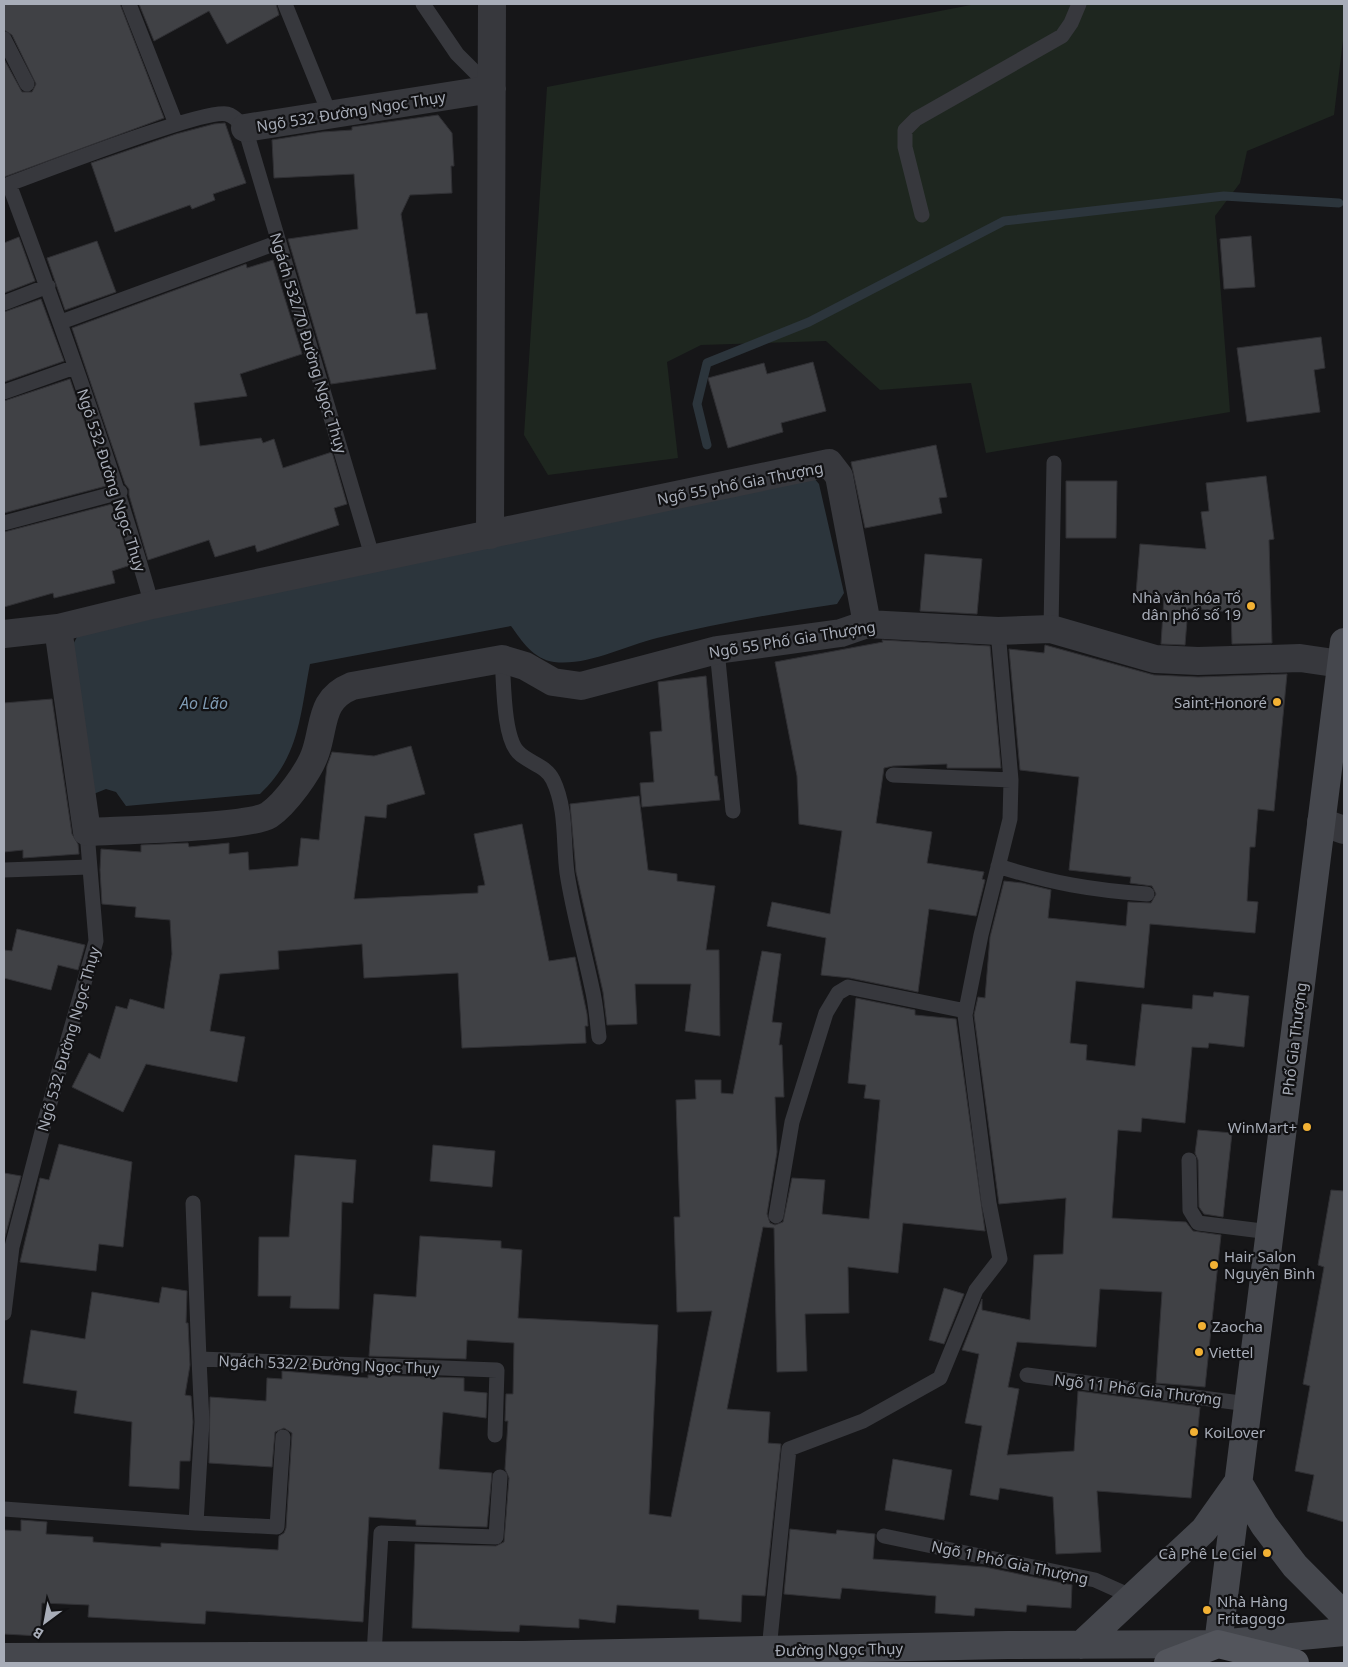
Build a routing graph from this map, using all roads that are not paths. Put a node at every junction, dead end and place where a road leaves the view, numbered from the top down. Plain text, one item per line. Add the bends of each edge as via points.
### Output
1 (129, 4) edge
2 (286, 4) edge
3 (423, 4) edge
4 (492, 4) edge
5 (1079, 4) edge
6 (4, 39) edge
7 (26, 84) dead end
8 (492, 89) junction
9 (330, 115) junction
10 (176, 124) junction
11 (245, 128) junction
12 (6, 185) edge
13 (922, 215) dead end
14 (279, 242) junction
15 (48, 286) junction
16 (4, 303) edge
17 (61, 322) junction
18 (74, 366) junction
19 (4, 392) edge
20 (1054, 463) dead end
21 (120, 492) junction
22 (4, 523) edge
23 (490, 535) junction
24 (373, 559) junction
25 (152, 605) junction
26 (867, 624) junction
27 (58, 628) junction
28 (1051, 629) junction
29 (998, 631) junction
30 (4, 634) edge
31 (717, 650) junction
32 (1343, 653) edge
33 (502, 659) junction
34 (893, 775) dead end
35 (1011, 780) junction
36 (733, 811) dead end
37 (1333, 826) edge
38 (87, 832) junction
39 (998, 866) junction
40 (90, 868) junction
41 (4, 870) edge
42 (1147, 894) dead end
43 (966, 1012) junction
44 (598, 1037) dead end
45 (1189, 1160) dead end
46 (194, 1203) dead end
47 (776, 1216) dead end
48 (1270, 1232) junction
49 (4, 1313) edge
50 (199, 1359) junction
51 (1027, 1374) dead end
52 (1248, 1404) junction
53 (495, 1435) dead end
54 (283, 1436) dead end
55 (500, 1477) dead end
56 (1238, 1482) junction
57 (4, 1509) edge
58 (196, 1523) junction
59 (884, 1536) dead end
60 (1133, 1597) junction
61 (1344, 1615) edge
62 (1344, 1632) edge
63 (1218, 1644) junction
64 (1080, 1645) junction
65 (770, 1650) junction
66 (374, 1655) junction
67 (4, 1657) edge
68 (1168, 1663) edge
69 (1294, 1663) edge

1 - 10 lane
2 - 9 lane
3 - 8 lane via 457,54
4 - 8 street
5 - 13 lane via 1062,36 916,120 905,130 905,147
6 - 7 lane
8 - 9 street, Ngõ 532 Đường Ngọc Thụy
8 - 23 street
9 - 11 street, Ngõ 532 Đường Ngọc Thụy
10 - 11 lane, Ngõ 532 Đường Ngọc Thụy via 226,114
10 - 12 lane, Ngõ 532 Đường Ngọc Thụy
11 - 14 lane, Ngách 532/70 Đường Ngọc Thụy
12 - 15 lane, Ngõ 532 Đường Ngọc Thụy
14 - 17 lane
14 - 24 lane, Ngách 532/70 Đường Ngọc Thụy
15 - 16 lane
15 - 17 lane, Ngõ 532 Đường Ngọc Thụy
17 - 18 lane, Ngõ 532 Đường Ngọc Thụy
18 - 19 lane
18 - 21 lane, Ngõ 532 Đường Ngọc Thụy
20 - 28 lane
21 - 22 lane
21 - 25 lane, Ngõ 532 Đường Ngọc Thụy
23 - 24 street
23 - 26 street, Ngõ 55 phố Gia Thượng via 829,463 839,476
24 - 25 street
25 - 27 street
26 - 29 street, Ngõ 55 Phố Gia Thượng
26 - 31 street, Ngõ 55 Phố Gia Thượng via 841,633
27 - 30 street
27 - 38 street, Ngõ 532 Đường Ngọc Thụy
28 - 29 street, Ngõ 55 Phố Gia Thượng
28 - 32 street, Ngõ 55 Phố Gia Thượng via 1155,659 1300,658
29 - 35 lane
31 - 33 street, Ngõ 55 Phố Gia Thượng via 581,686 553,682 525,666
31 - 36 lane
32 - 37 street, Phố Gia Thượng
33 - 38 street, Ngõ 55 Phố Gia Thượng via 352,686 338,692 328,705 315,753 292,793 268,816 237,823
33 - 44 lane via 512,744 553,779 565,828 567,872 593,989
34 - 35 lane
35 - 39 lane via 1010,820
37 - 48 street, Phố Gia Thượng
38 - 40 lane, Ngõ 532 Đường Ngọc Thụy
39 - 42 lane via 1041,880 1091,890
39 - 43 lane
40 - 41 lane
40 - 49 lane, Ngõ 532 Đường Ngọc Thụy via 96,941 12,1247
43 - 47 lane via 848,987 838,993 826,1013 792,1122
43 - 65 lane via 989,1203 1000,1259 976,1290 940,1378 863,1421 789,1449
45 - 48 lane via 1190,1210 1198,1223
46 - 50 lane
48 - 52 street, Phố Gia Thượng
50 - 53 lane, Ngách 532/2 Đường Ngọc Thụy via 497,1370
50 - 58 lane, Ngách 532/2 Đường Ngọc Thụy via 202,1422
51 - 52 lane, Ngõ 11 Phố Gia Thượng
52 - 56 street, Phố Gia Thượng
54 - 58 lane via 277,1527
55 - 66 lane via 496,1537 381,1533
56 - 60 street via 1204,1530
56 - 61 street via 1264,1525 1295,1566
56 - 63 street, Phố Gia Thượng
57 - 58 lane
59 - 60 lane, Ngõ 1 Phố Gia Thượng via 1096,1580
60 - 64 street
62 - 63 street, Đường Ngọc Thụy
63 - 64 street, Đường Ngọc Thụy
63 - 68 main road
63 - 69 main road
64 - 65 street, Đường Ngọc Thụy
65 - 66 street, Đường Ngọc Thụy
66 - 67 street, Đường Ngọc Thụy

